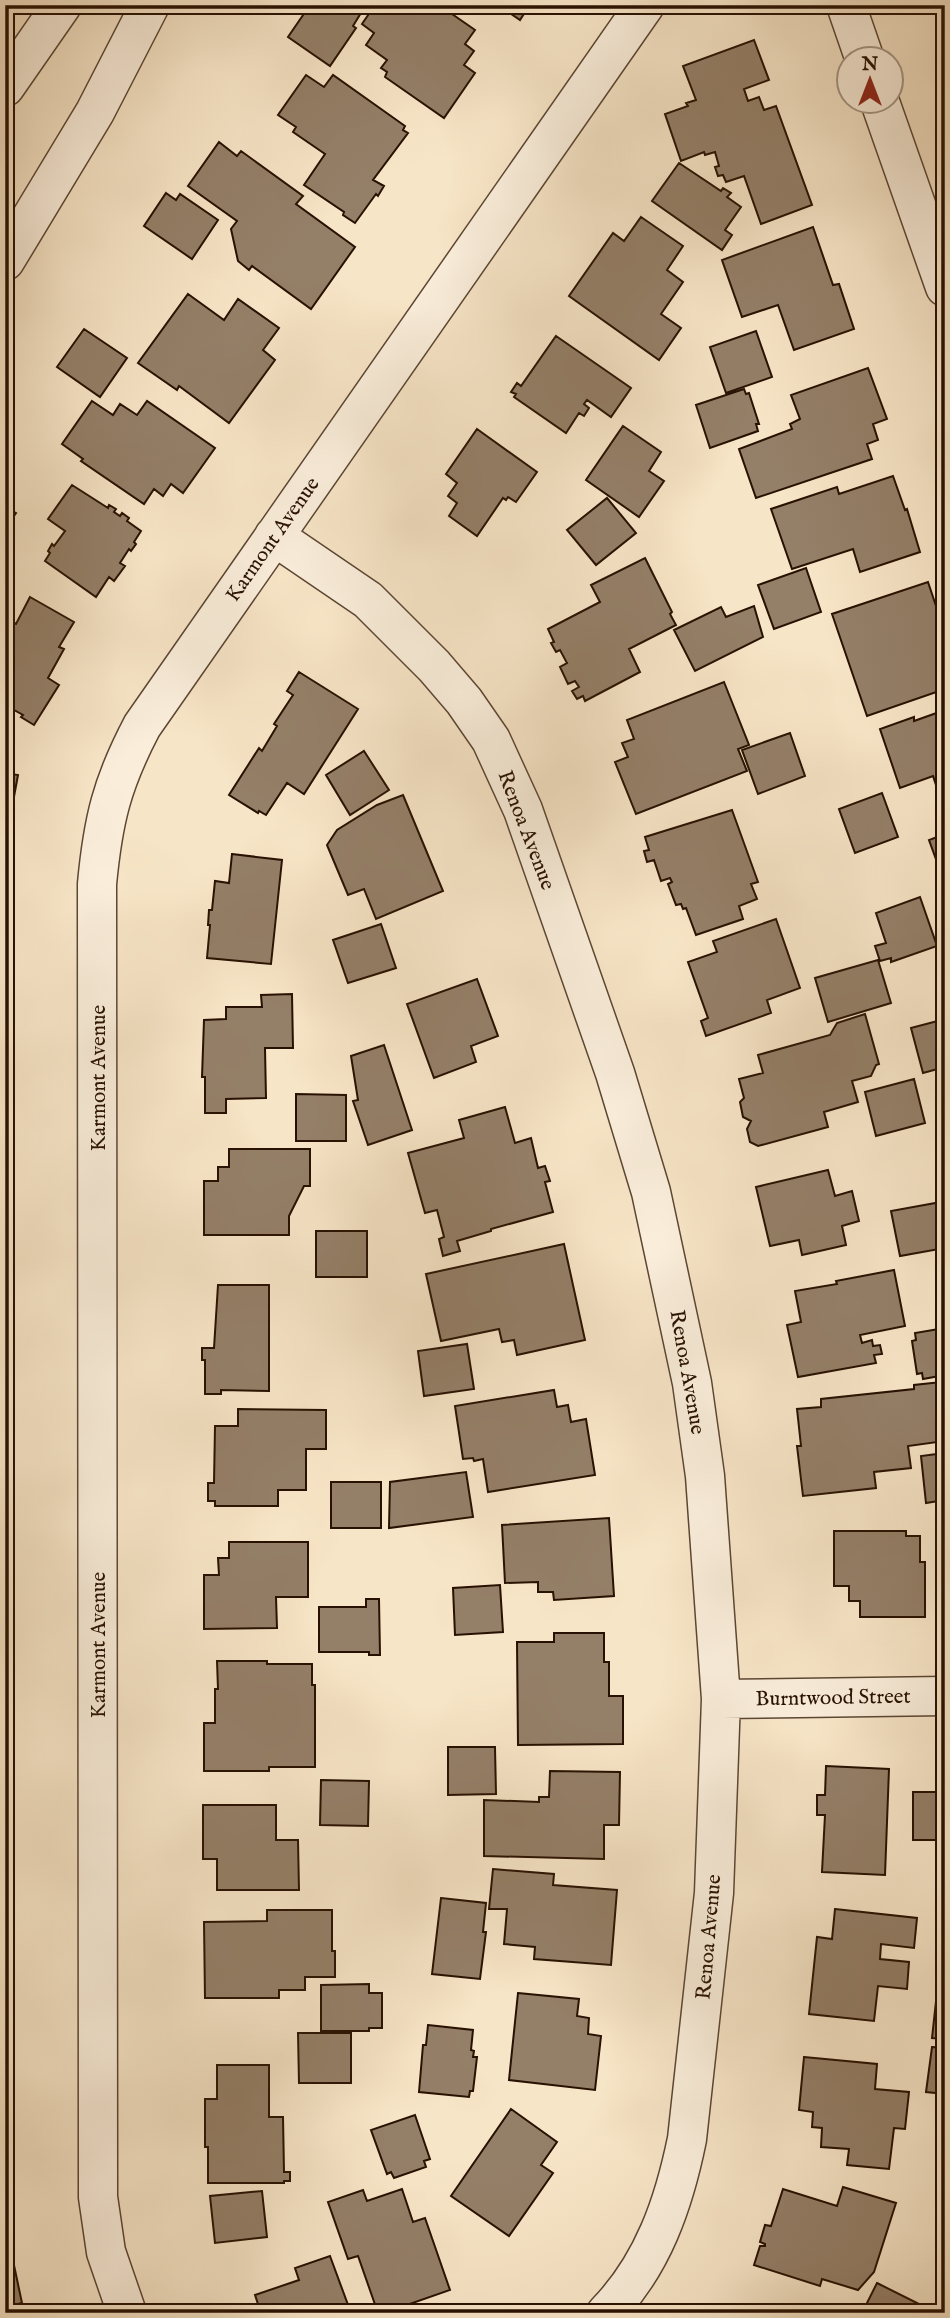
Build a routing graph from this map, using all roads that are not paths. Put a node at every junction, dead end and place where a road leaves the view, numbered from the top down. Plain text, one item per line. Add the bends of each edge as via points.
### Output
1 (62, 5) edge
2 (150, 5) edge
3 (645, 5) edge
4 (846, 5) edge
5 (860, 46) edge
6 (5, 87) edge
7 (885, 116) edge
8 (5, 261) edge
9 (945, 287) edge
10 (274, 536) junction
11 (945, 1696) edge
12 (721, 1699) junction
13 (127, 2313) edge
14 (606, 2313) edge

1 - 6 street
2 - 8 street via 95,112
3 - 10 street, Karmont Avenue
4 - 5 street
7 - 9 street
10 - 12 street, Renoa Avenue via 368,600 434,666 491,740 523,810 615,1073 651,1192 692,1383 705,1476
10 - 13 street, Karmont Avenue via 142,726 122,763 101,840 97,884 98,2197 106,2252
11 - 12 street, Burntwood Street
12 - 14 street, Renoa Avenue via 714,1893 687,2139 653,2247 634,2281

